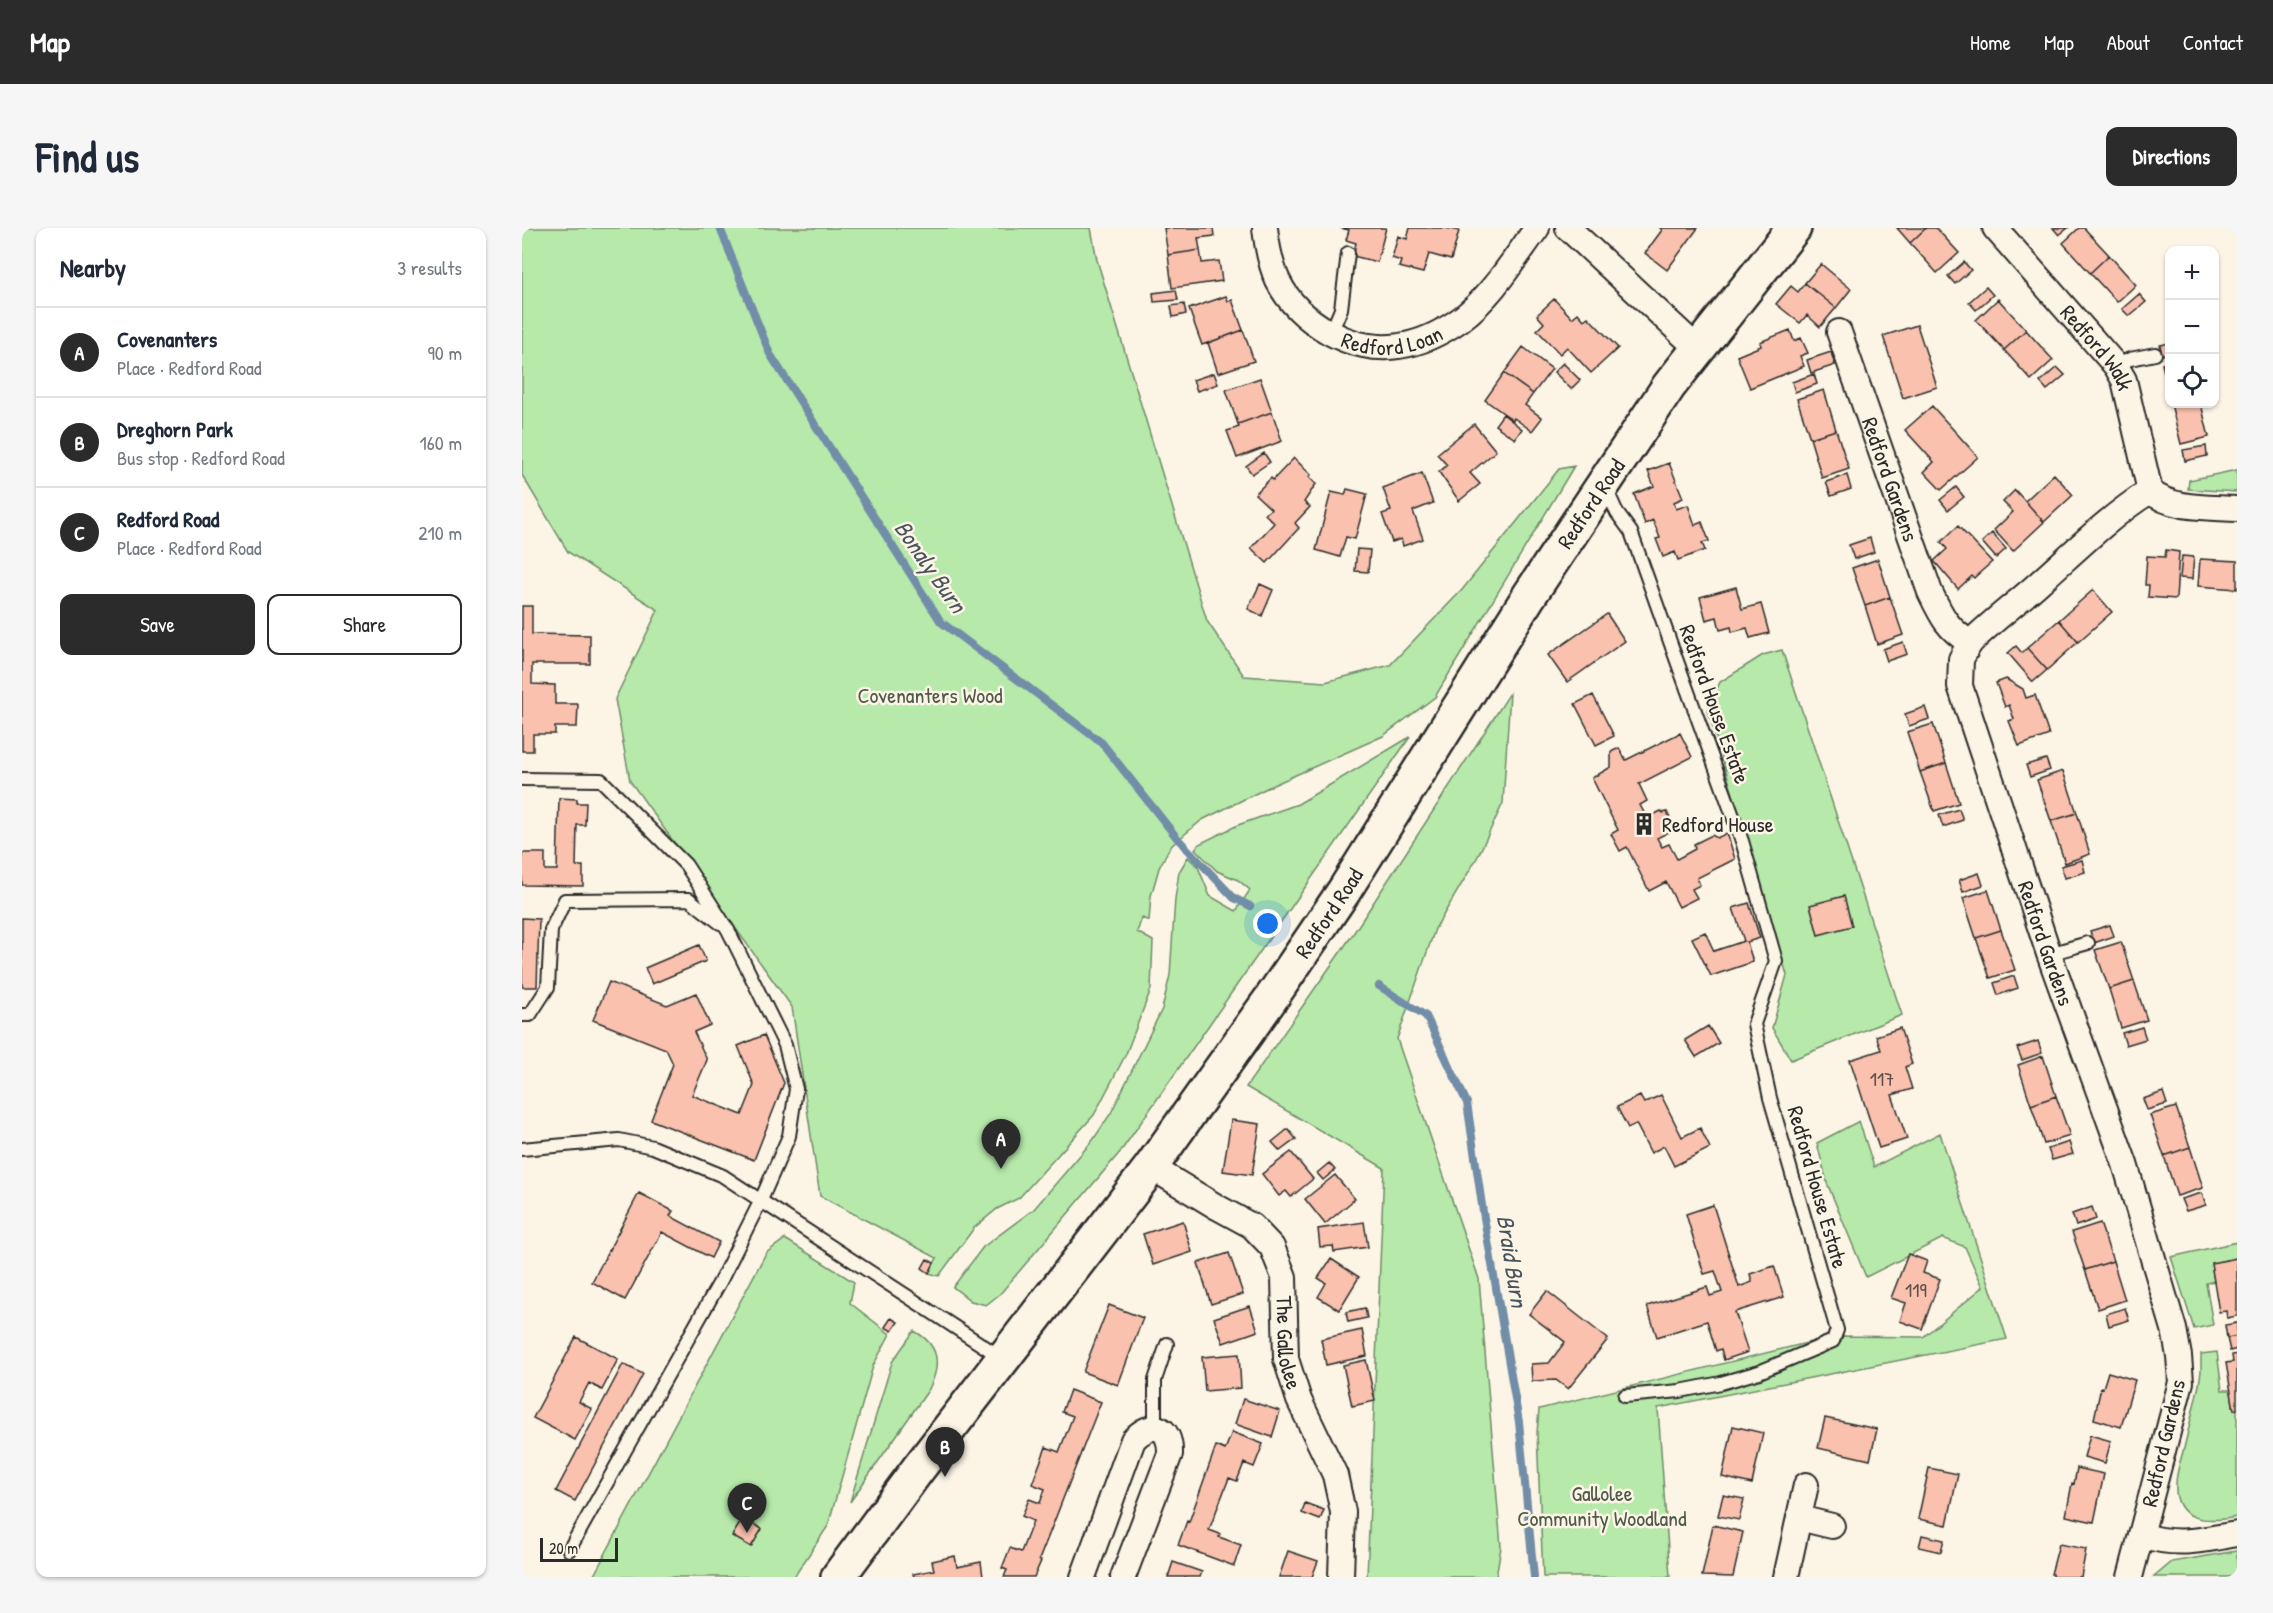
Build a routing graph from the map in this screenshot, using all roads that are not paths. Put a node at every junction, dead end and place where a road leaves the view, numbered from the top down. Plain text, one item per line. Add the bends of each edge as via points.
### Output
1 (1265, 228) edge
2 (1537, 228) edge
3 (1568, 228) edge
4 (1794, 228) edge
5 (1995, 228) edge
6 (1348, 254) dead end
7 (1841, 331) dead end
8 (1331, 333) junction
9 (1698, 349) junction
10 (2155, 354) dead end
11 (2116, 366) junction
12 (1605, 485) junction
13 (2150, 491) junction
14 (2237, 509) edge
15 (1971, 643) junction
16 (522, 779) edge
17 (728, 930) junction
18 (2088, 943) dead end
19 (2049, 954) junction
20 (522, 1015) edge
21 (522, 1149) edge
22 (1151, 1167) junction
23 (761, 1200) junction
24 (1167, 1344) dead end
25 (1003, 1358) junction
26 (1625, 1396) dead end
27 (1155, 1427) junction
28 (1806, 1485) dead end
29 (1799, 1518) junction
30 (1832, 1526) dead end
31 (2141, 1534) junction
32 (2237, 1534) edge
33 (569, 1550) dead end
34 (839, 1576) edge
35 (1083, 1577) edge
36 (1123, 1577) edge
37 (1341, 1577) edge
38 (1786, 1577) edge
39 (2130, 1577) edge

1 - 8 street, Redford Loan via 1268,251 1282,288 1305,315
2 - 8 street, Redford Loan via 1482,299 1440,332 1397,347 1354,342
3 - 9 street
4 - 9 main road, Redford Road
5 - 11 street, Redford Walk
6 - 8 lane via 1341,309
7 - 15 street, Redford Gardens via 1930,592 1944,622
9 - 12 main road, Redford Road via 1669,386
10 - 11 lane
11 - 13 street, Redford Walk via 2124,380
12 - 22 main road, Redford Road via 1529,596 1344,891
12 - 26 lane, Redford House Estate via 1617,513 1631,532 1742,841 1773,950 1776,961 1754,1024 1770,1098 1836,1324 1833,1341 1759,1372 1680,1391
13 - 14 street via 2172,503
13 - 15 street via 2118,513
15 - 19 street, Redford Gardens via 1961,659 1960,686
16 - 17 lane via 601,780 686,865
17 - 20 lane via 689,899 565,900 551,930 549,987 530,1015
17 - 23 lane via 785,1045 796,1089 789,1136
18 - 19 lane
19 - 31 street, Redford Gardens via 2125,1164 2179,1356 2181,1382
21 - 23 lane via 620,1140 653,1147 723,1176
22 - 25 main road, Redford Road
22 - 37 street, The Gallolee via 1252,1226 1272,1247 1284,1277 1286,1359 1299,1400 1335,1475 1343,1512
23 - 25 lane
23 - 33 lane
24 - 27 lane via 1155,1380
25 - 34 main road, Redford Road
27 - 35 street via 1142,1430 1133,1440
27 - 36 street via 1165,1432 1170,1454
28 - 29 street
29 - 30 street
29 - 38 street
31 - 32 street via 2184,1543
31 - 39 street, Redford Gardens

